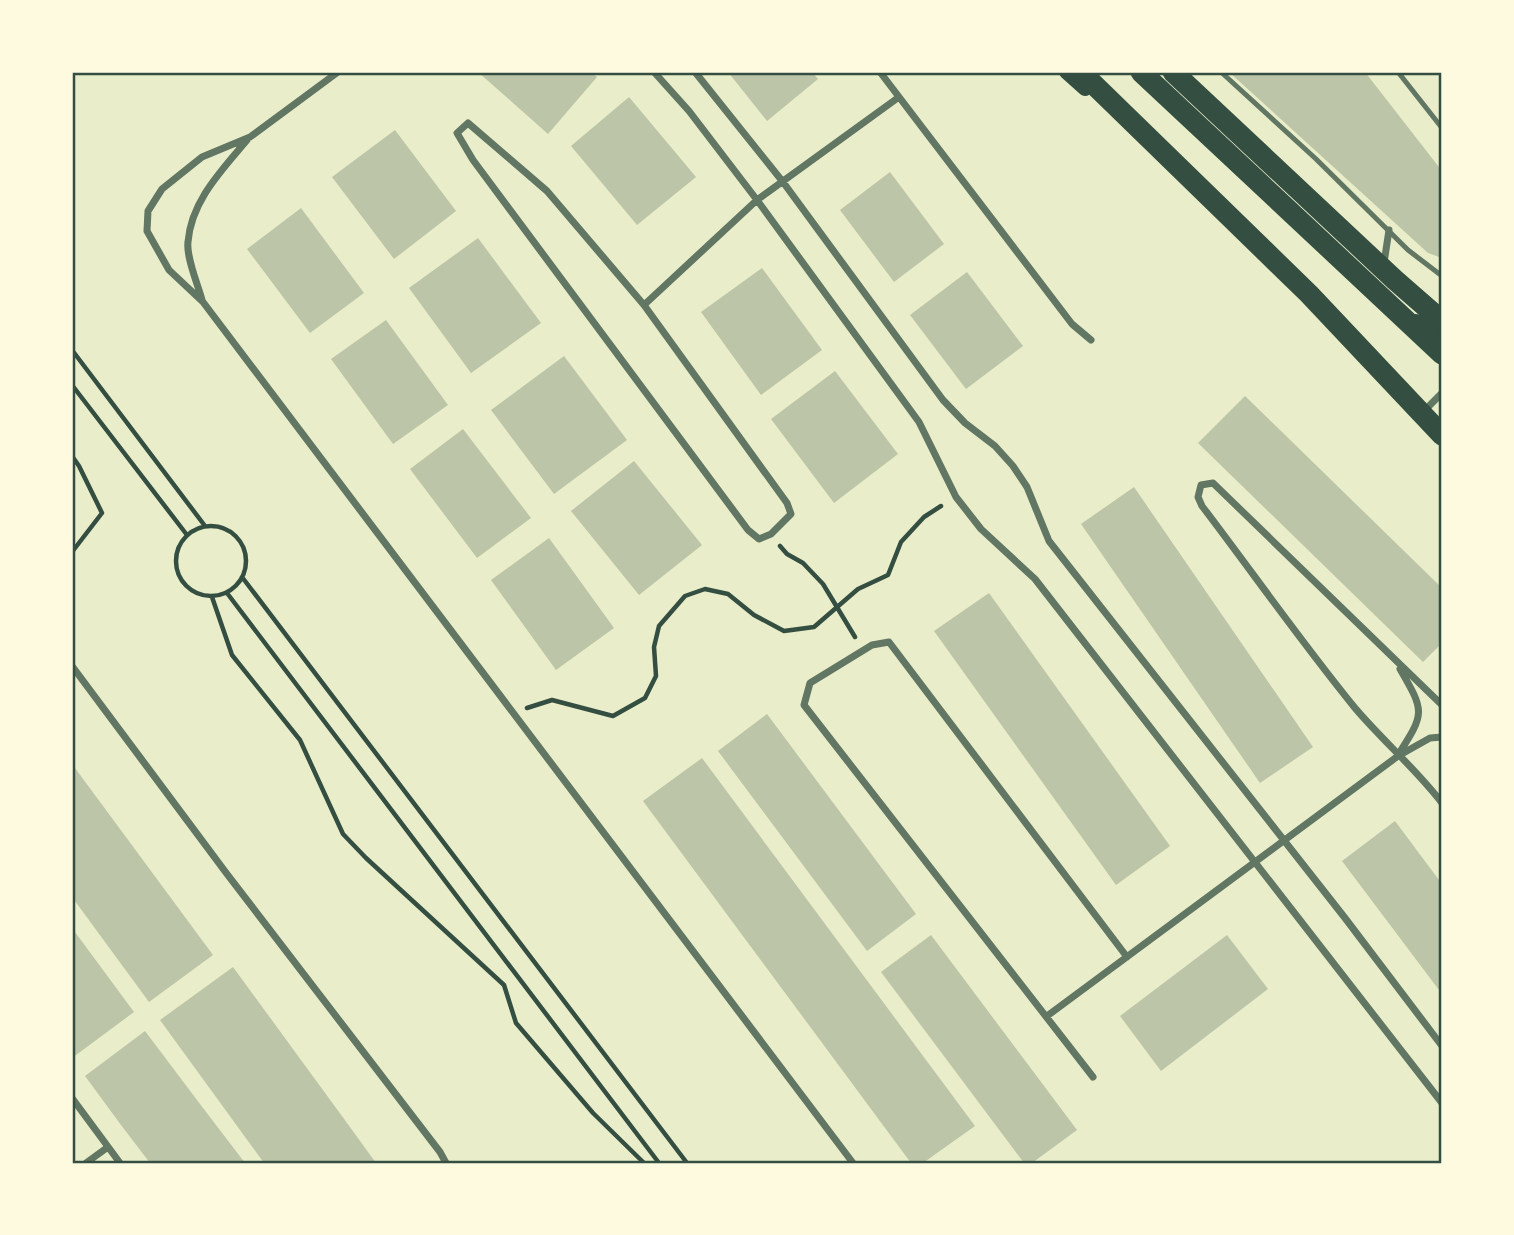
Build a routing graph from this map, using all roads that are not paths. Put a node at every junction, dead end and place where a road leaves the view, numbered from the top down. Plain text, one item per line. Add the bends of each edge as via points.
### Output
1 (338, 72) edge
2 (654, 72) edge
3 (695, 72) edge
4 (880, 72) edge
5 (1066, 72) edge
6 (1081, 72) edge
7 (1133, 72) edge
8 (1141, 72) edge
9 (1173, 72) edge
10 (1220, 72) edge
11 (1398, 72) edge
12 (899, 97) junction
13 (1442, 128) edge
14 (250, 137) junction
15 (783, 182) junction
16 (757, 200) junction
17 (1389, 230) junction
18 (1442, 276) edge
19 (1379, 299) junction
20 (203, 302) junction
21 (644, 305) junction
22 (1442, 321) edge
23 (1442, 334) edge
24 (1091, 340) dead end
25 (1442, 356) edge
26 (1442, 393) edge
27 (1423, 413) junction
28 (1442, 433) edge
29 (1396, 662) junction
30 (72, 666) edge
31 (1442, 705) edge
32 (1442, 737) edge
33 (1398, 756) junction
34 (1442, 803) edge
35 (1284, 841) junction
36 (1254, 863) junction
37 (1127, 957) junction
38 (1047, 1016) junction
39 (1442, 1046) edge
40 (1093, 1077) dead end
41 (72, 1098) edge
42 (1442, 1103) edge
43 (108, 1147) junction
44 (86, 1163) edge
45 (120, 1163) edge
46 (446, 1163) edge
47 (853, 1163) edge

1 - 14 street
2 - 16 street via 690,111
3 - 15 street
4 - 12 street
5 - 27 main road
6 - 28 highway via 1309,294
7 - 19 main road
8 - 25 highway
9 - 22 highway
10 - 17 lane
11 - 13 lane
12 - 15 street
12 - 24 street via 1072,324
14 - 20 street via 211,182 195,213 187,244
14 - 20 street via 202,158 162,189 148,211 147,231 169,270
15 - 16 street
15 - 35 street via 943,400 1013,466 1027,487 1049,541
16 - 21 street
16 - 36 street via 919,422 956,497 981,529 1035,579
17 - 18 lane
17 - 19 street
19 - 23 main road
19 - 25 main road
20 - 47 street
21 - 21 street via 787,503 791,514 771,534 759,539 748,530 457,133 468,122 547,191
26 - 27 street
27 - 28 main road
29 - 31 street
29 - 33 street via 1419,708 1417,726
29 - 33 street via 1213,483 1200,485 1202,506 1355,707
30 - 46 street
32 - 33 street via 1430,738
33 - 34 street
33 - 35 street
35 - 36 street
35 - 39 street
36 - 37 street
36 - 42 street
37 - 38 street
37 - 38 street via 889,642 864,649 810,683 804,705
38 - 40 street
41 - 43 street
43 - 44 street
43 - 45 street

